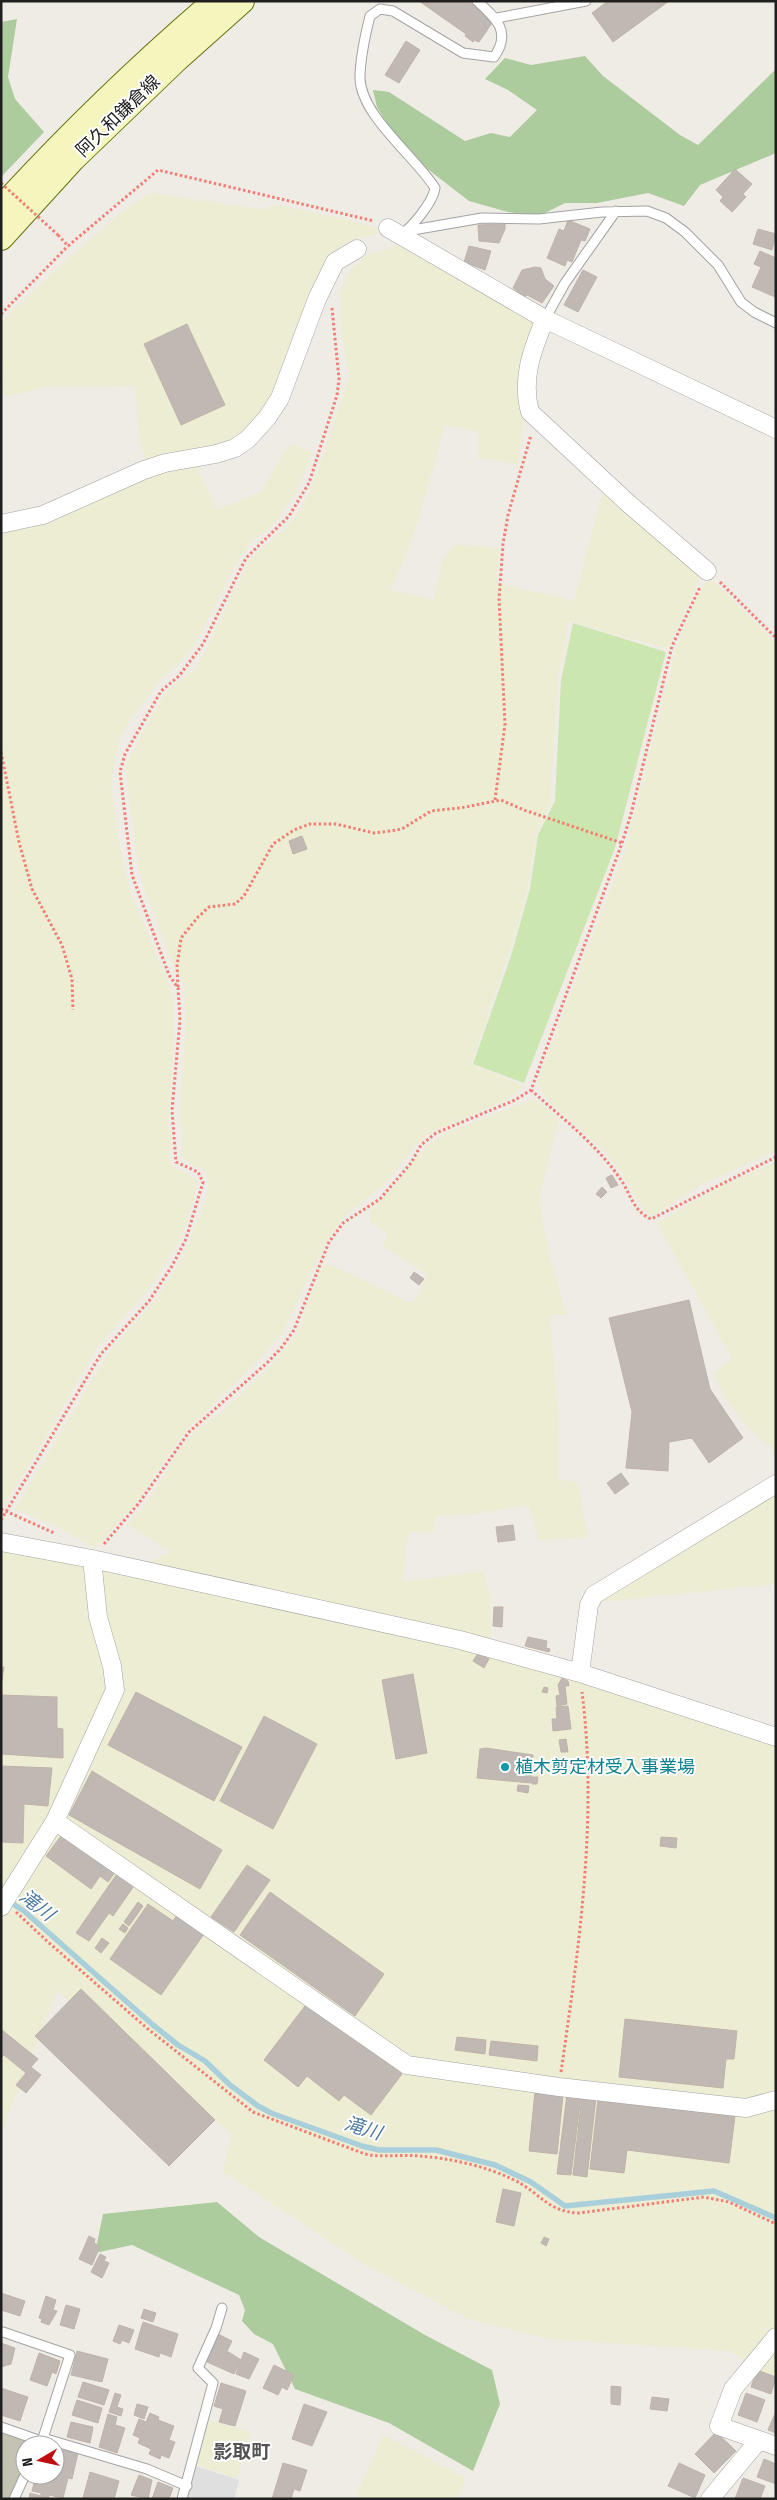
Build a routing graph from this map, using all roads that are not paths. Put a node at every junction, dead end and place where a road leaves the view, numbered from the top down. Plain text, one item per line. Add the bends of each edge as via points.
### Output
1 (215, 1) edge
2 (242, 1) edge
3 (477, 1) edge
4 (586, 1) edge
5 (497, 18) junction
6 (1, 208) edge
7 (616, 210) junction
8 (398, 231) junction
9 (1, 238) edge
10 (357, 249) dead end
11 (545, 319) junction
12 (776, 323) edge
13 (776, 429) edge
14 (1, 524) edge
15 (708, 571) road end
16 (776, 1484) edge
17 (1, 1542) edge
18 (92, 1559) junction
19 (580, 1673) junction
20 (776, 1737) edge
21 (55, 1821) junction
22 (6, 1899) edge
23 (776, 2100) edge
24 (222, 2308) dead end
25 (3, 2332) dead end
26 (776, 2337) edge
27 (1, 2428) edge
28 (23, 2435) edge
29 (43, 2435) edge
30 (768, 2443) edge
31 (65, 2447) edge
32 (20, 2485) edge
33 (187, 2486) junction
34 (14, 2499) edge
35 (182, 2499) edge
36 (710, 2499) edge

1 - 6 main road, 阿久和鎌倉線 via 58,145
2 - 9 main road, 阿久和鎌倉線 via 73,159
3 - 5 lane
4 - 5 lane
5 - 8 lane via 502,34 501,48 494,57 463,53 393,11 380,9 370,16 360,78 365,99 435,188 433,199
7 - 8 lane via 539,219 482,218
7 - 11 lane via 565,283
7 - 12 lane via 647,211 666,218 718,265 741,302
8 - 11 street
10 - 14 street via 335,262 317,299 280,398 248,439 235,448 216,454 144,470 43,515
11 - 13 street
11 - 15 street via 526,376 530,412 621,498
16 - 19 street via 594,1595 588,1605
17 - 18 street
18 - 19 street via 460,1640
18 - 21 street via 98,1617 112,1666 115,1690
19 - 20 street
21 - 22 street
21 - 23 street via 407,2065 559,2087 746,2108
24 - 33 lane via 198,2368 213,2383
25 - 29 lane via 70,2356
26 - 30 street via 733,2389 720,2426
27 - 28 lane
30 - 36 street
31 - 33 lane via 147,2469
32 - 34 lane
33 - 35 lane

